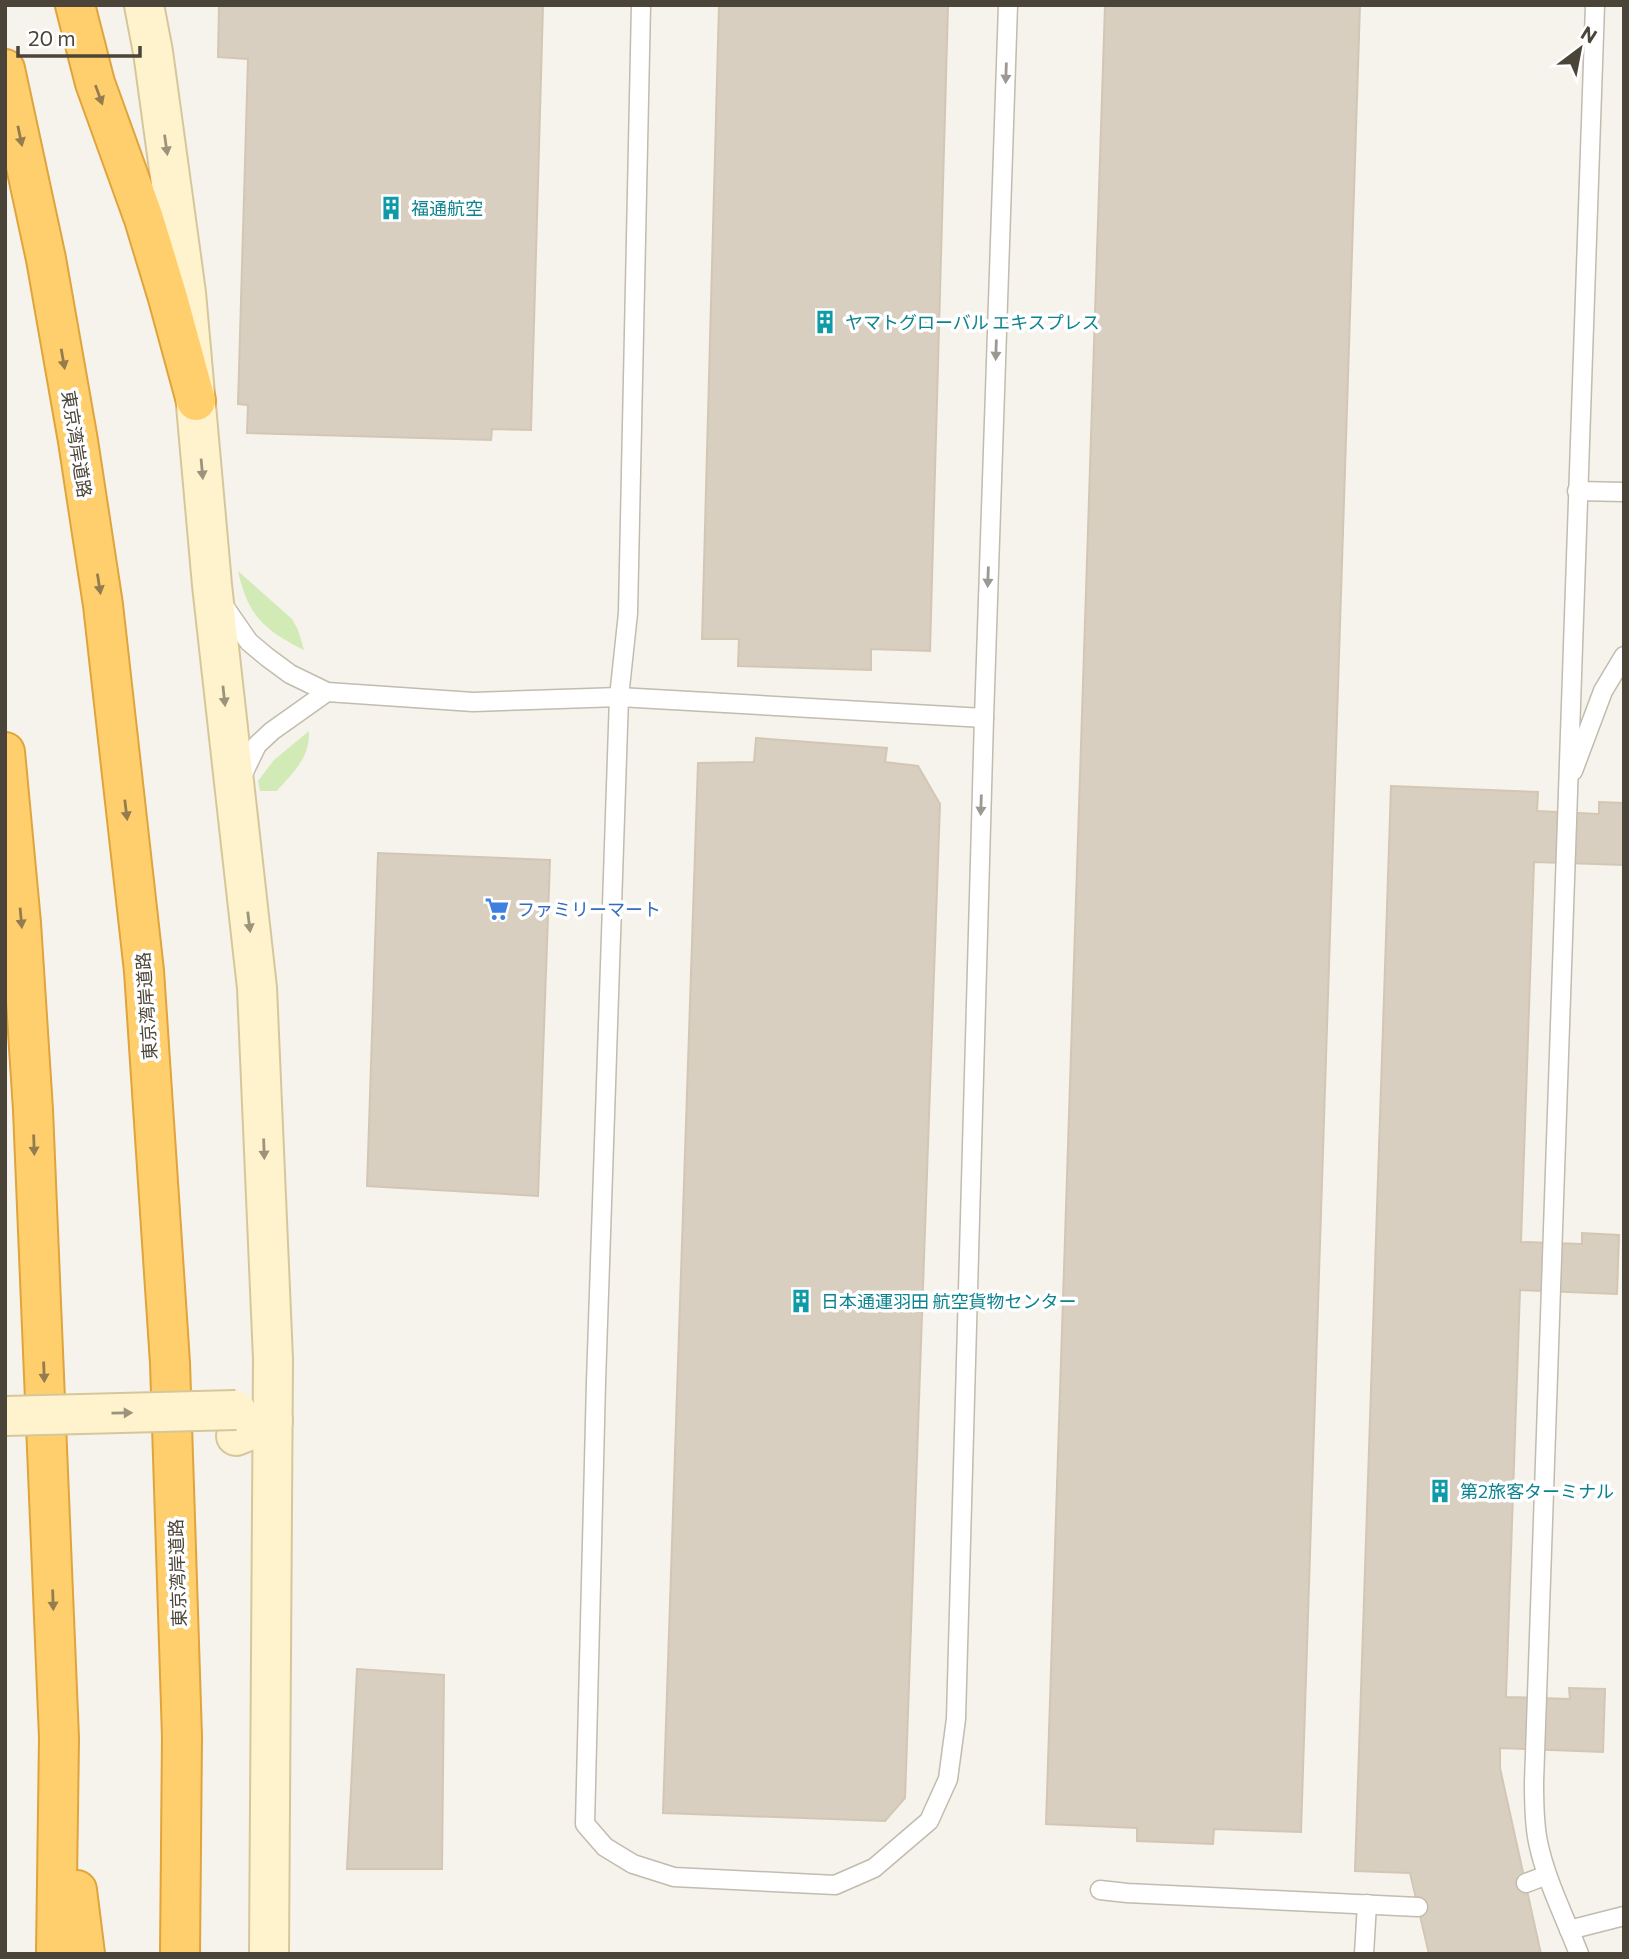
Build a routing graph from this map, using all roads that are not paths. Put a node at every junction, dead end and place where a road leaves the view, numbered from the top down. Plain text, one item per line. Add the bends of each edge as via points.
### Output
1 (75, 5) edge
2 (144, 5) edge
3 (641, 5) edge
4 (1008, 5) edge
5 (1595, 5) edge
6 (5, 69) edge
7 (197, 401) junction
8 (1577, 491) junction
9 (1624, 492) edge
10 (212, 585) junction
11 (1624, 656) edge
12 (327, 692) junction
13 (619, 697) junction
14 (984, 718) junction
15 (5, 752) edge
16 (1567, 788) junction
17 (234, 795) junction
18 (5, 1416) edge
19 (273, 1421) junction
20 (236, 1423) junction
21 (5, 1440) edge
22 (59, 1738) junction
23 (1547, 1875) junction
24 (1526, 1883) dead end
25 (1100, 1890) dead end
26 (1367, 1904) junction
27 (1418, 1907) dead end
28 (1624, 1916) edge
29 (1569, 1930) junction
30 (56, 1954) edge
31 (85, 1954) edge
32 (180, 1954) edge
33 (270, 1954) edge
34 (1364, 1954) edge
35 (1579, 1954) edge

1 -> 7 highway via 95,83 144,219
2 -> 7 street
3 - 13 lane via 628,613
4 -> 14 lane
5 - 8 lane
6 -> 32 highway, 東京湾岸道路 via 46,259 78,441 103,605 144,971 170,1363 182,1737
7 -> 10 street
8 - 9 lane
8 - 16 lane
10 - 12 lane via 249,642 290,674
10 -> 17 street
11 - 16 lane via 1603,691
12 - 13 lane via 473,702
12 - 17 lane via 257,745
13 - 14 lane
14 -> 13 lane via 956,1705 948,1779 929,1821 874,1868 835,1885 674,1877 633,1864 605,1847 585,1824
15 -> 22 highway via 33,1110
16 - 23 lane via 1534,1783 1538,1841
17 -> 19 street via 257,988
18 -> 20 street, bridge
19 - 20 street
19 - 33 street
20 - 21 street
22 - 30 highway
22 - 31 highway
23 - 24 lane
23 - 29 lane
25 - 26 lane
26 - 27 lane
26 - 34 lane
28 - 29 lane
29 - 35 lane

